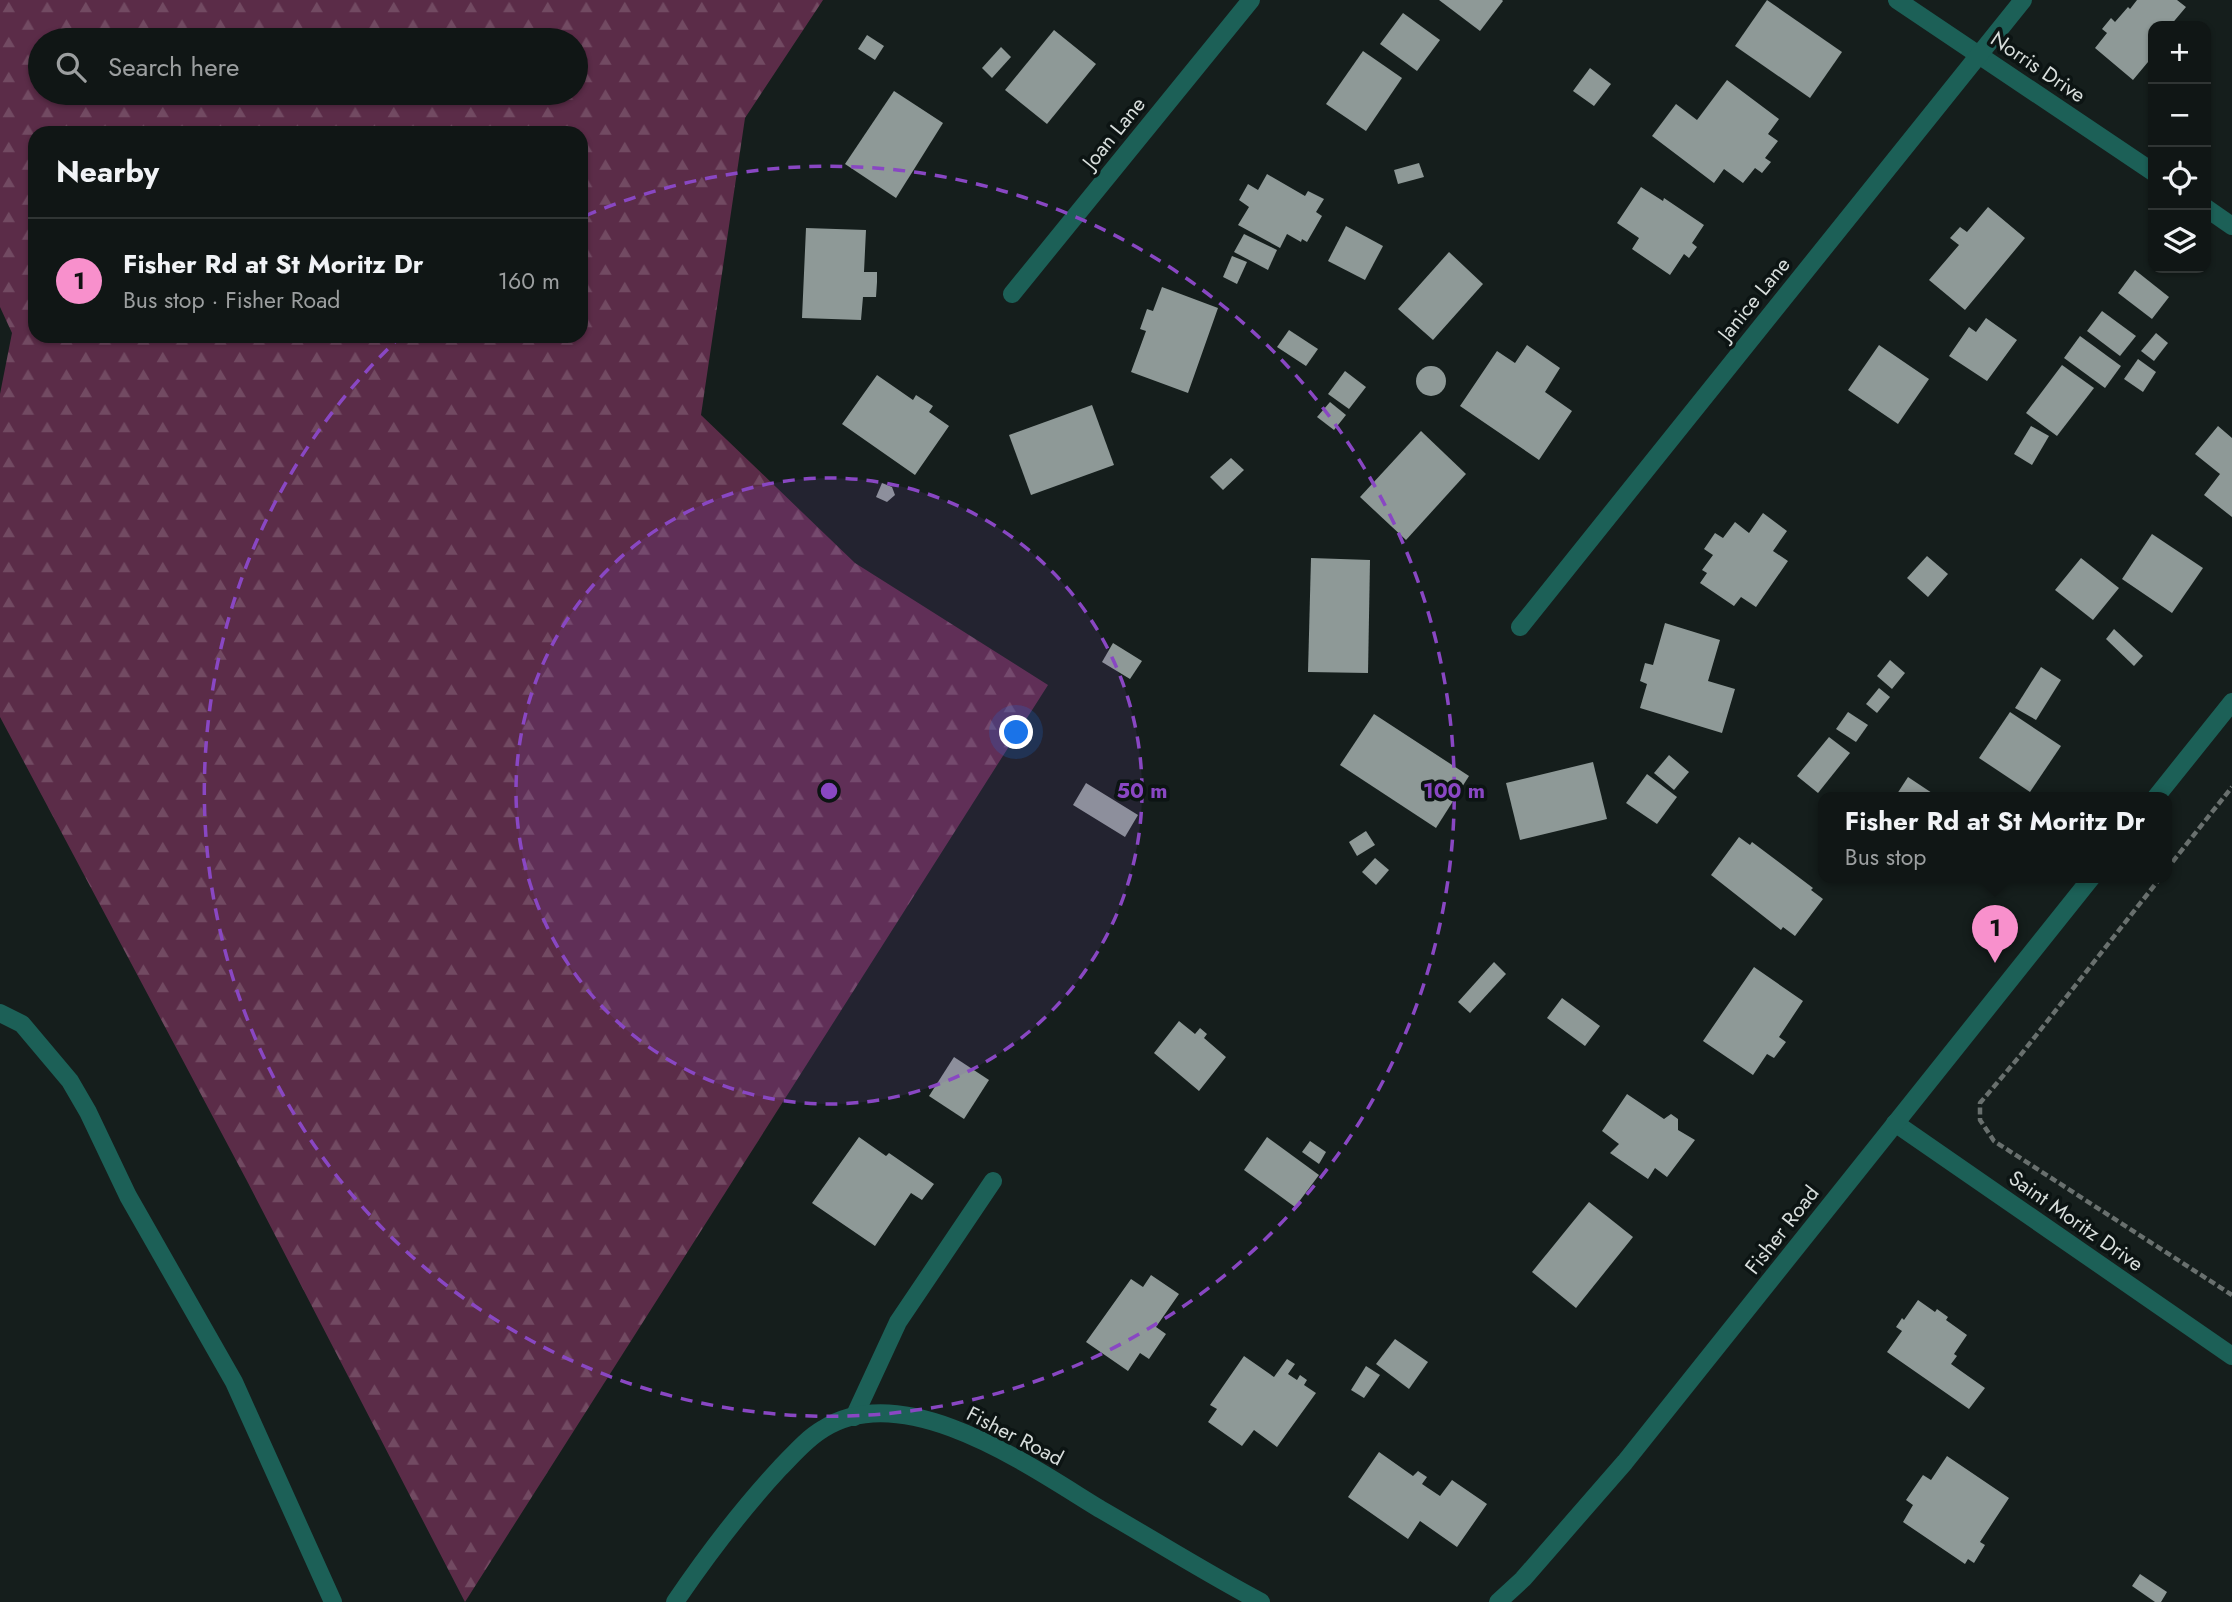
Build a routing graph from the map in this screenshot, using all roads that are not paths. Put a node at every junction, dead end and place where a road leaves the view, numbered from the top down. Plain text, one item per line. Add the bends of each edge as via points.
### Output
1 (1251, 0) edge
2 (1898, 0) edge
3 (2023, 0) edge
4 (1979, 55) junction
5 (2148, 169) edge
6 (2209, 210) edge
7 (2232, 226) edge
8 (1012, 294) dead end
9 (1520, 627) dead end
10 (2232, 702) edge
11 (2160, 792) edge
12 (2087, 883) edge
13 (0, 1013) edge
14 (1895, 1123) junction
15 (993, 1181) dead end
16 (2232, 1356) edge
17 (854, 1417) junction
18 (333, 1602) edge
19 (675, 1602) edge
20 (1261, 1602) edge
21 (1498, 1602) edge

1 - 8 street, Joan Lane
2 - 4 street, Norris Drive
3 - 4 street, Janice Lane
4 - 5 street, Norris Drive
4 - 9 street, Janice Lane
6 - 7 street
10 - 11 street
12 - 14 street, Fisher Road
13 - 18 street via 22,1024 70,1081 88,1112 128,1196 234,1382
14 - 16 street, Saint Moritz Drive
14 - 21 street, Fisher Road via 1625,1462
15 - 17 street via 898,1322
17 - 19 street, Fisher Road via 824,1428 799,1448 754,1496
17 - 20 street, Fisher Road via 889,1414 916,1418 997,1448

